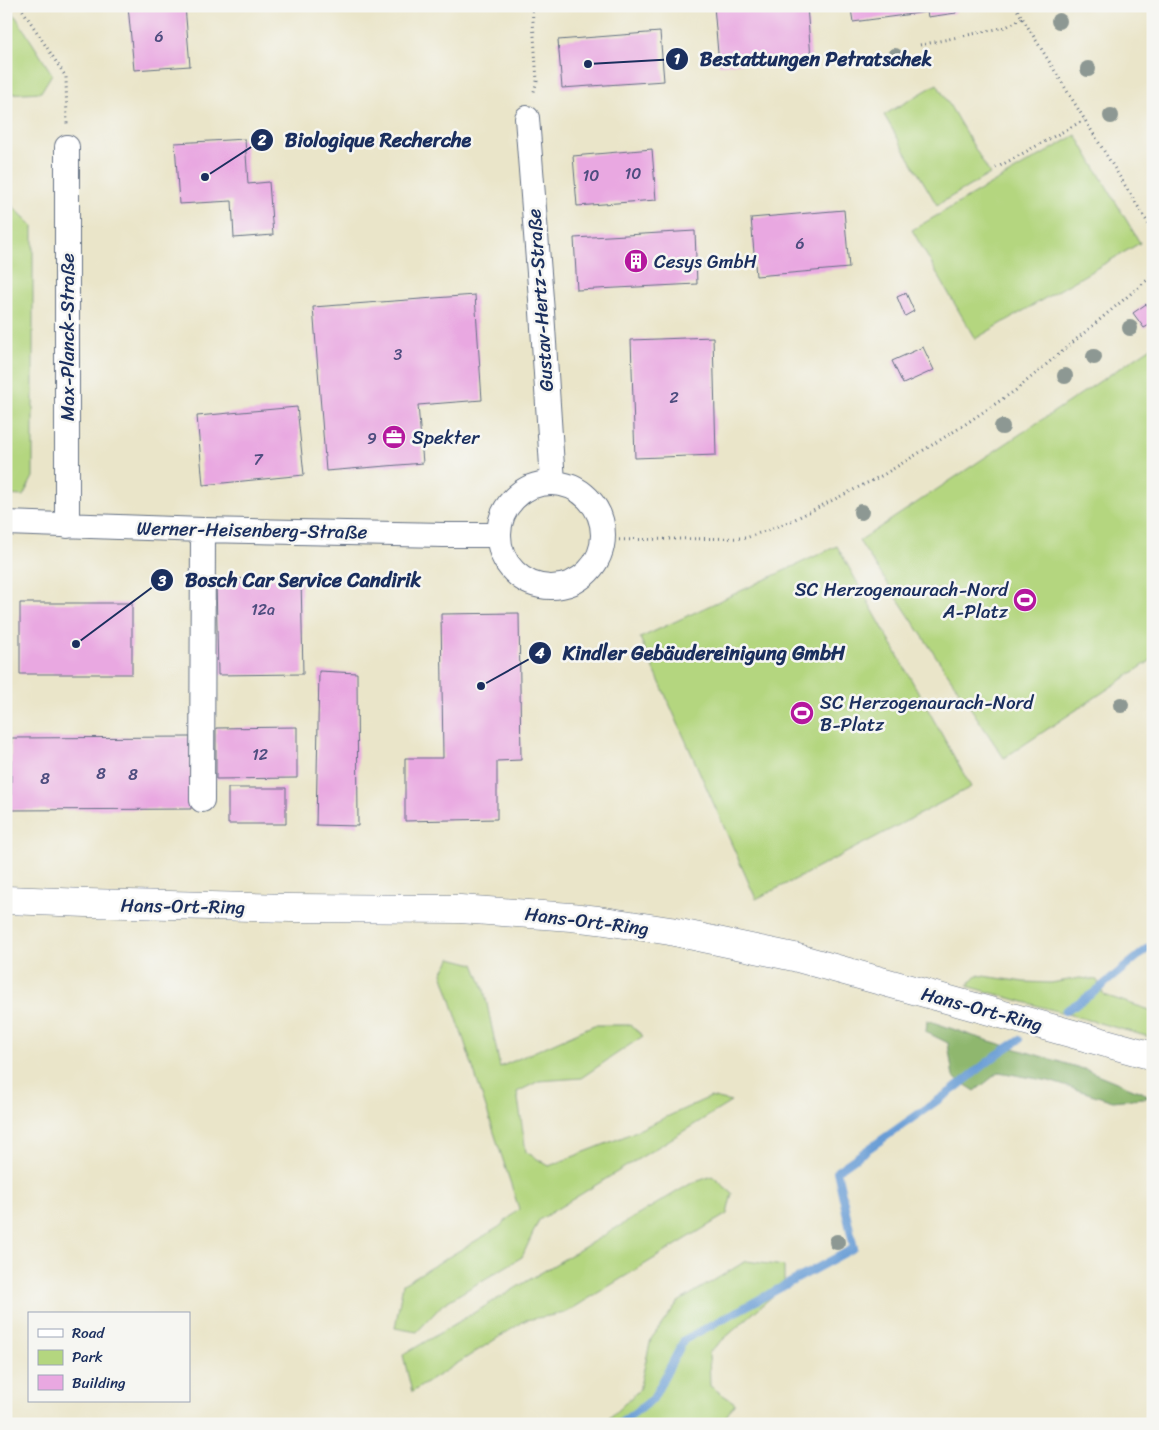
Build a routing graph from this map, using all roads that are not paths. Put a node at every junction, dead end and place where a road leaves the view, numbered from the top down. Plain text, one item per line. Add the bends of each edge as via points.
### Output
1 (527, 118) road end
2 (67, 147) road end
3 (553, 482) junction
4 (6, 523) edge
5 (67, 526) junction
6 (203, 530) junction
7 (498, 534) junction
8 (202, 800) dead end
9 (6, 900) edge
10 (1153, 1056) edge

1 - 3 street, Gustav-Hertz-Straße
2 - 5 street, Max-Planck-Straße
3 - 7 street via 524,490 510,501
3 - 7 street via 574,487 587,496 603,523 604,540 600,555 583,578 559,587 541,587 524,580 510,568 501,552
4 - 5 street, Werner-Heisenberg-Straße
5 - 6 street, Werner-Heisenberg-Straße
6 - 7 street, Werner-Heisenberg-Straße
6 - 8 street
9 - 10 main road, Hans-Ort-Ring via 460,909 598,920 670,931 794,957

